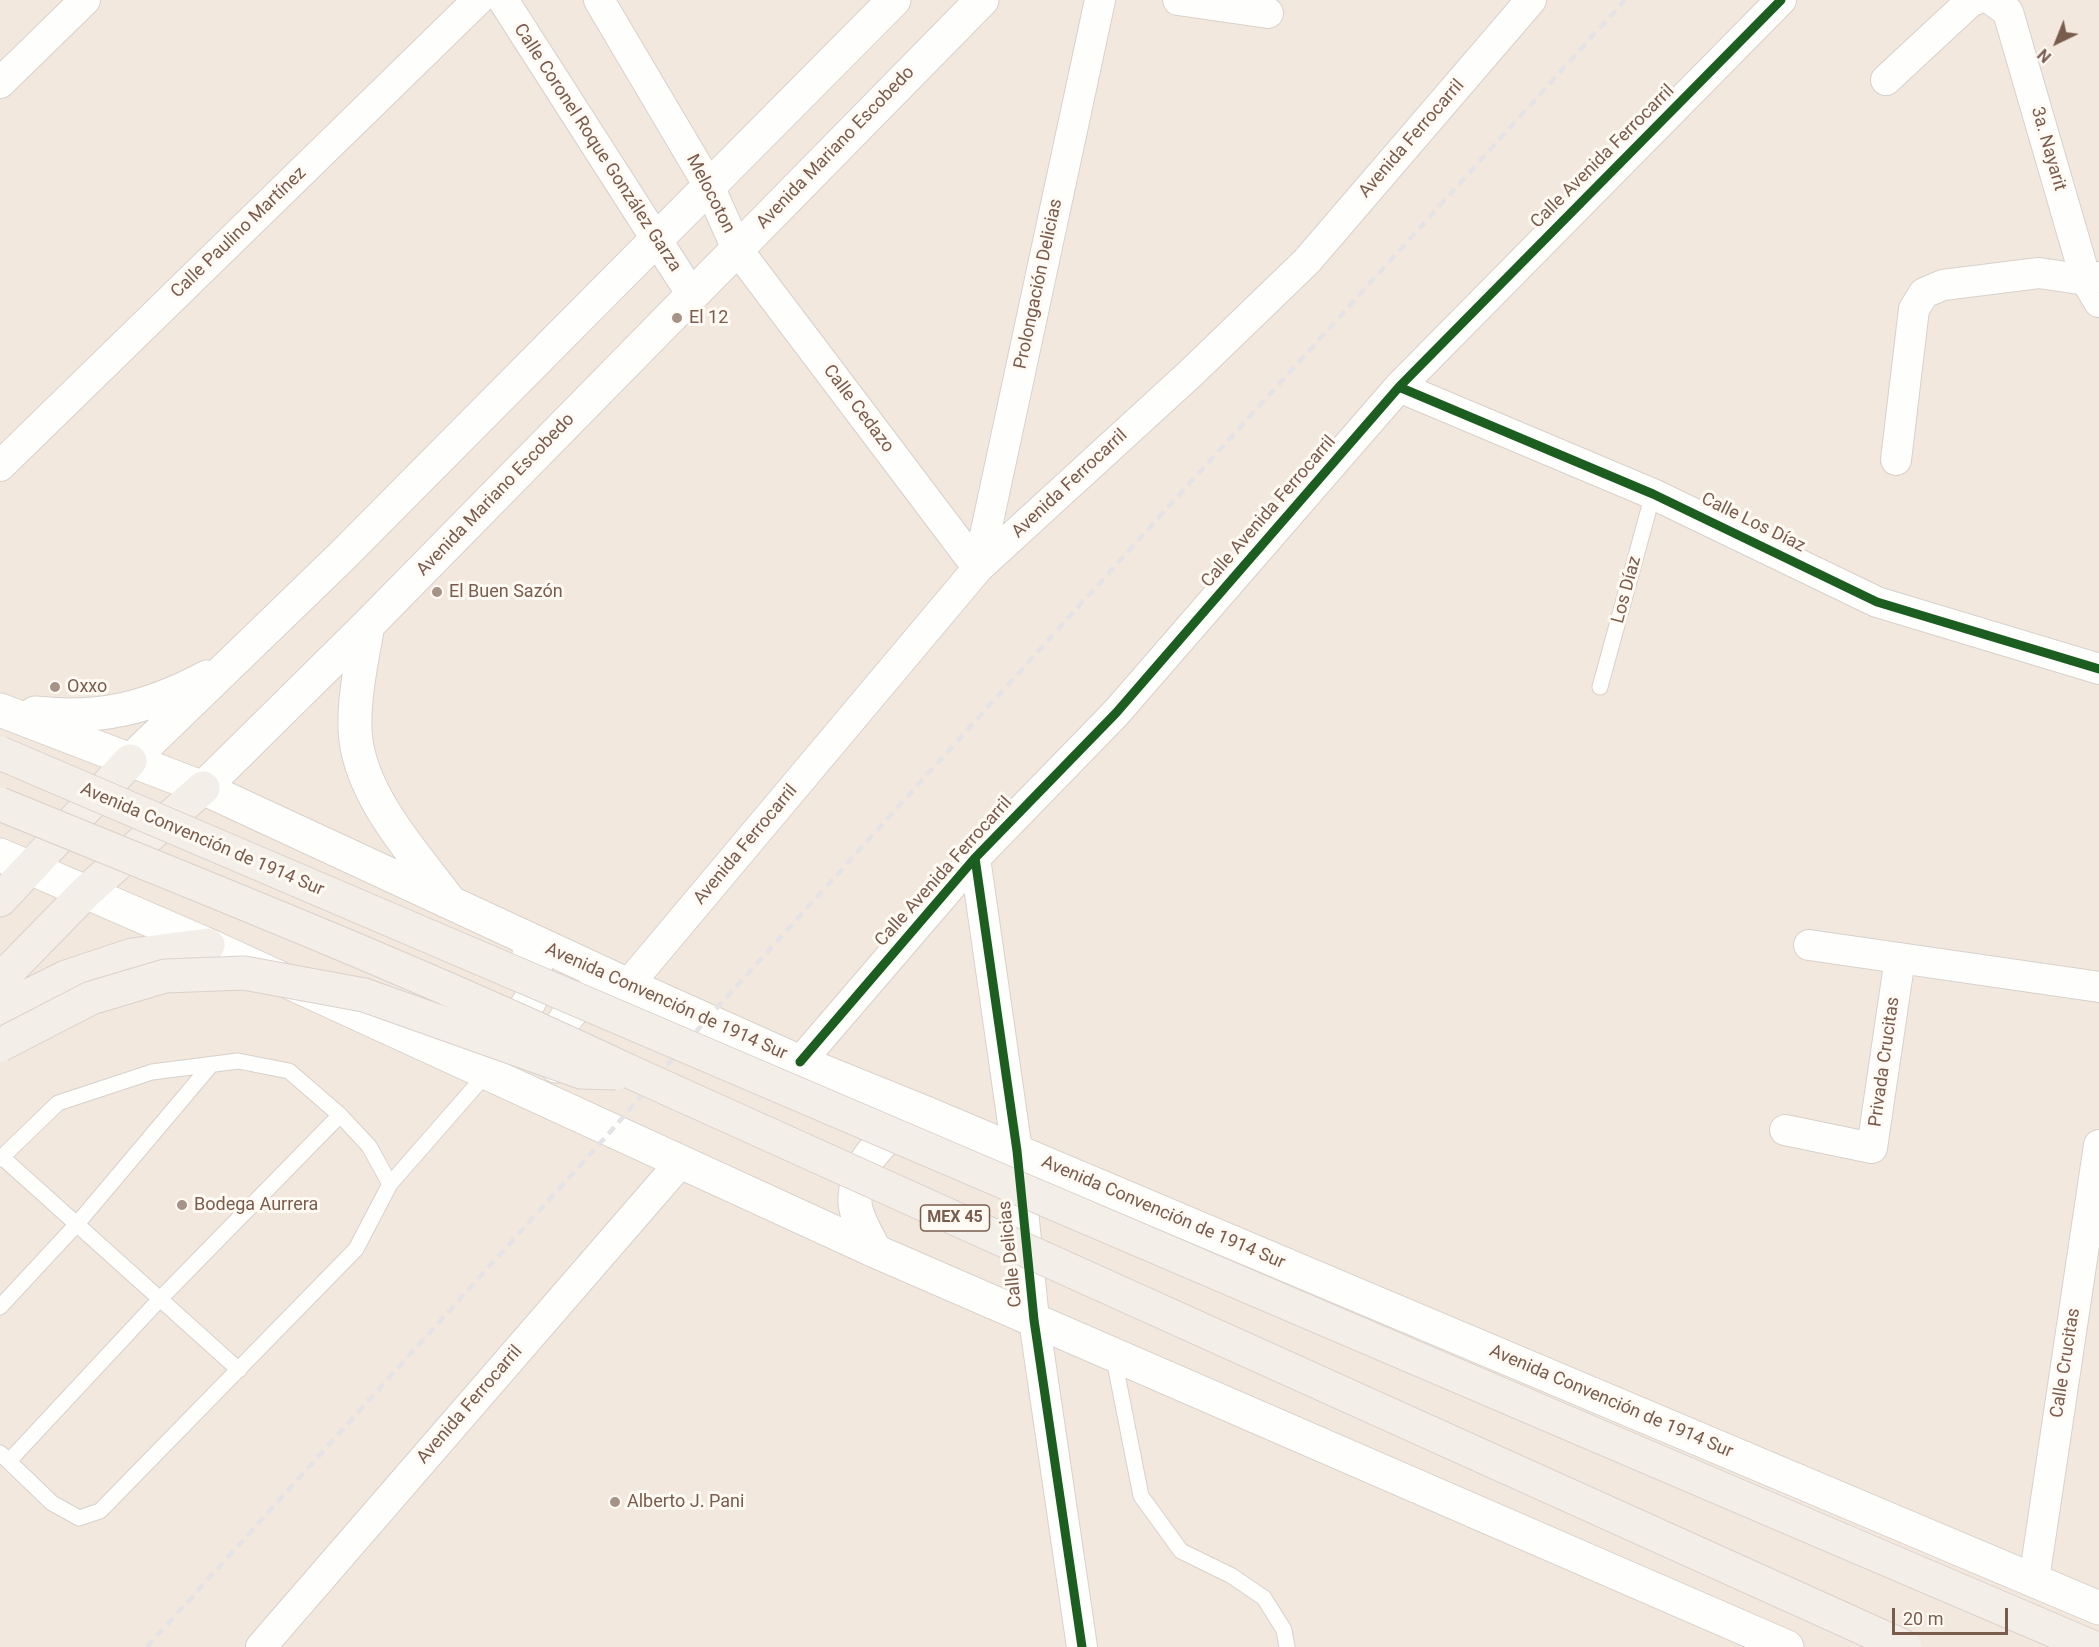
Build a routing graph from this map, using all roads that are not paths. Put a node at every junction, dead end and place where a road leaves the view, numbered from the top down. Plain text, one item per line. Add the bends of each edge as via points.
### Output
1 (85, 0) edge
2 (478, 0) edge
3 (503, 0) edge
4 (599, 0) edge
5 (894, 0) edge
6 (982, 0) edge
7 (1100, 0) edge
8 (1178, 0) edge
9 (1531, 0) edge
10 (1781, 0) edge
11 (1975, 0) edge
12 (1992, 0) edge
13 (1269, 13) dead end
14 (1886, 80) dead end
15 (0, 83) edge
16 (709, 186) junction
17 (655, 241) junction
18 (737, 249) junction
19 (2095, 286) edge
20 (692, 295) junction
21 (1399, 387) junction
22 (1896, 460) dead end
23 (0, 466) edge
24 (1653, 494) junction
25 (978, 568) junction
26 (368, 625) junction
27 (235, 663) junction
28 (2099, 669) edge
29 (1600, 687) dead end
30 (1, 710) edge
31 (0, 753) edge
32 (130, 761) junction
33 (203, 788) junction
34 (0, 804) edge
35 (0, 855) edge
36 (975, 858) junction
37 (31, 869) junction
38 (86, 892) junction
39 (0, 900) edge
40 (454, 907) junction
41 (510, 932) junction
42 (208, 945) junction
43 (1809, 945) dead end
44 (1900, 958) junction
45 (0, 980) edge
46 (620, 981) junction
47 (2099, 987) edge
48 (0, 1010) edge
49 (0, 1045) edge
50 (453, 1057) junction
51 (800, 1062) junction
52 (211, 1065) junction
53 (487, 1073) junction
54 (635, 1074) junction
55 (563, 1109) junction
56 (926, 1113) junction
57 (340, 1115) junction
58 (1785, 1130) dead end
59 (2099, 1145) edge
60 (1017, 1151) junction
61 (1, 1158) edge
62 (680, 1163) junction
63 (390, 1184) junction
64 (77, 1224) junction
65 (875, 1251) junction
66 (160, 1299) junction
67 (0, 1307) edge
68 (1034, 1320) junction
69 (1113, 1354) junction
70 (239, 1370) junction
71 (4, 1457) edge
72 (2034, 1580) junction
73 (2099, 1608) edge
74 (261, 1647) edge
75 (1082, 1647) edge
76 (1287, 1647) edge
77 (1787, 1647) edge
78 (1905, 1647) edge
79 (2092, 1647) edge

1 - 15 street
2 - 23 street, Calle Paulino Martínez
3 - 17 street, Calle Coronel Roque González Garza
4 - 16 street, Melocoton
5 - 16 main road
6 - 18 main road, Avenida Mariano Escobedo
7 - 25 street, Prolongación Delicias
8 - 13 street
9 - 25 street, Avenida Ferrocarril via 1307,261
10 - 21 street, Calle Avenida Ferrocarril
11 - 14 street
12 - 19 street, 3a. Nayarit via 2008,12
16 - 17 main road
16 - 18 street, Melocoton
17 - 20 street, Calle Coronel Roque González Garza
17 - 27 main road
18 - 20 main road, Avenida Mariano Escobedo
18 - 25 street, Calle Cedazo
19 - 22 street via 2039,273 1943,285 1924,293 1914,309
20 - 26 main road, Avenida Mariano Escobedo
21 - 24 street, Calle Los Díaz
21 - 36 street, Calle Avenida Ferrocarril via 1116,713
24 - 28 street, Calle Los Díaz via 1876,602
24 - 29 lane, Los Díaz
25 - 46 street, Avenida Ferrocarril
26 - 33 main road, Avenida Mariano Escobedo
26 - 40 main road via 356,689 355,731 365,774 389,821
27 - 30 main road via 181,691 128,709 74,717
27 - 32 main road
30 - 32 main road, Avenida Convención de 1914 Sur
31 - 79 main road, Avenida Convención de 1914 Sur / MEX 45, bridge
32 - 33 main road, Avenida Convención de 1914 Sur
32 - 37 main road
33 - 38 main road, Avenida Mariano Escobedo
33 - 40 main road, Avenida Convención de 1914 Sur
34 - 54 main road, MEX 45, bridge via 393,963
35 - 37 main road
36 - 51 street, Calle Avenida Ferrocarril
36 - 60 street, Calle Delicias
37 - 38 main road
37 - 39 main road
38 - 42 main road
38 - 45 main road, Avenida Mariano Escobedo
40 - 41 main road, Avenida Convención de 1914 Sur
41 - 46 main road, Avenida Convención de 1914 Sur
41 - 50 main road via 531,957 536,978 531,1000 509,1029 486,1045
42 - 48 main road via 132,955 66,978
42 - 50 main road
43 - 44 street
44 - 47 street
44 - 58 street, Privada Crucitas via 1872,1148
46 - 51 main road, Avenida Convención de 1914 Sur
46 - 55 main road via 569,1014 558,1030 556,1064
49 - 54 main road, bridge via 91,998 165,976 244,973 364,995 581,1072
50 - 53 main road
51 - 56 main road, Avenida Convención de 1914 Sur
52 - 57 lane via 238,1061 289,1071
52 - 61 lane via 152,1072 58,1103
52 - 64 lane
53 - 55 main road
53 - 63 lane
54 - 78 main road, MEX 45, bridge
55 - 62 main road
56 - 60 main road, Avenida Convención de 1914 Sur
56 - 65 main road via 892,1132 867,1159 858,1179 855,1205
57 - 63 lane via 369,1146
57 - 66 lane
59 - 72 street, Calle Crucitas
60 - 68 street, Calle Delicias
60 - 72 main road, Avenida Convención de 1914 Sur
61 - 64 lane
62 - 65 main road
62 - 74 street, Avenida Ferrocarril
63 - 70 lane via 356,1249
64 - 66 lane
64 - 67 lane
65 - 68 main road
66 - 70 lane
66 - 71 lane
68 - 69 main road
68 - 75 street, Calle Delicias
69 - 76 lane via 1141,1496 1181,1551 1232,1576 1264,1598 1284,1630
69 - 77 main road
70 - 71 lane via 100,1511 79,1518 52,1503
72 - 73 main road, Avenida Convención de 1914 Sur

